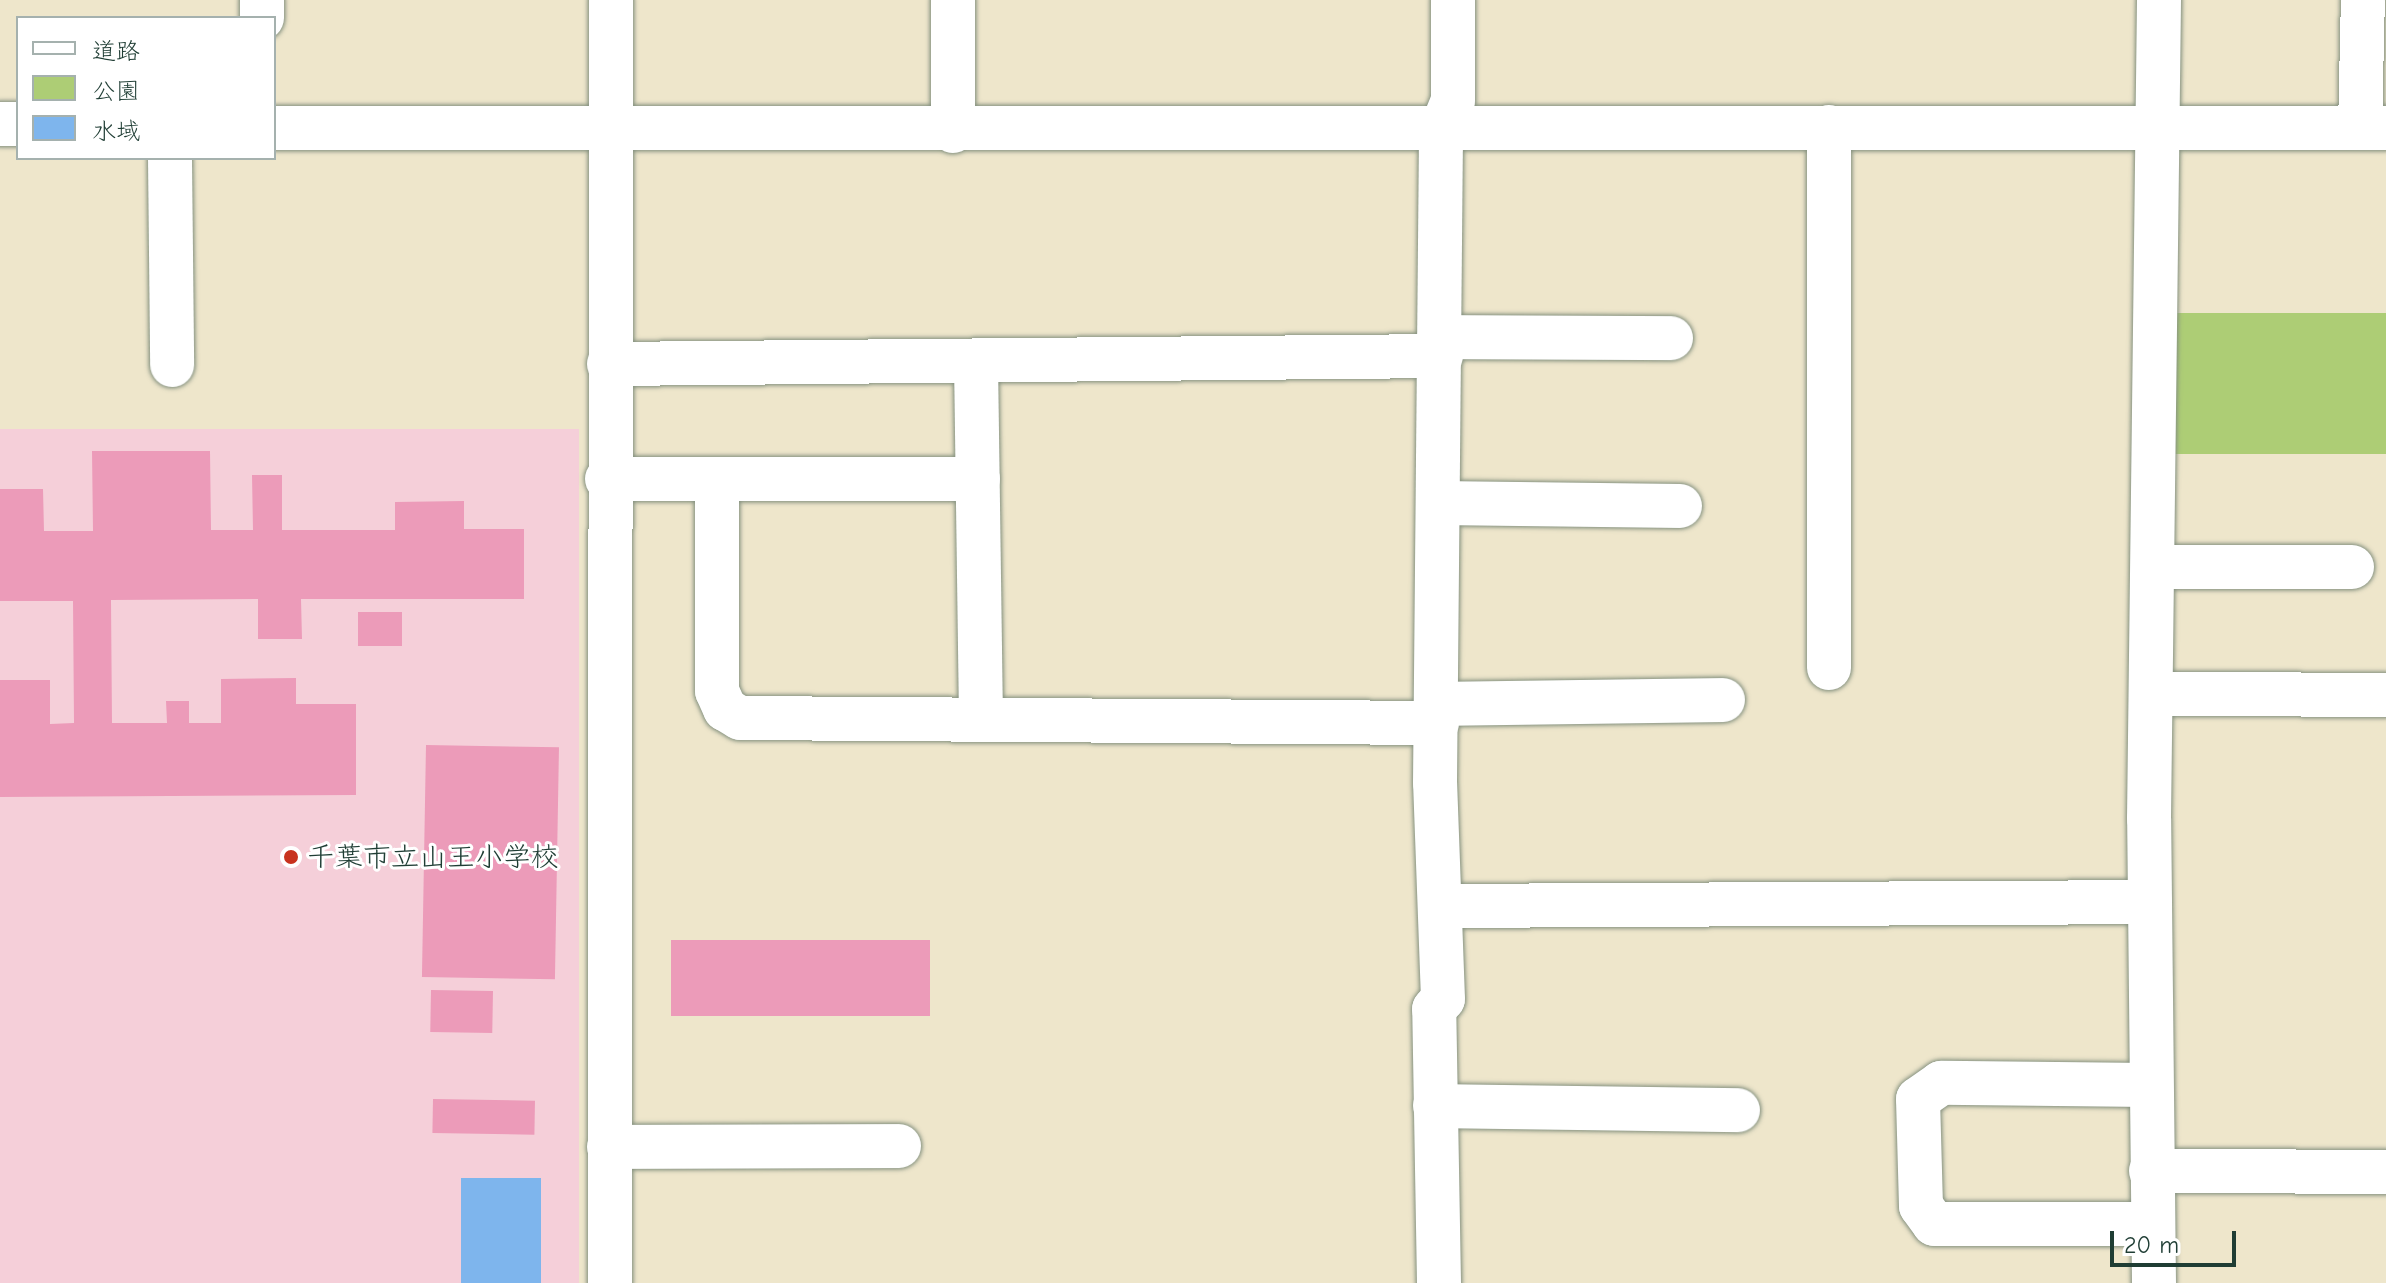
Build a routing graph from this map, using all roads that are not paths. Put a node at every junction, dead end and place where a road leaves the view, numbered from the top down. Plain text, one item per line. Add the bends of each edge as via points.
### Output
1 (611, 0) edge
2 (953, 0) edge
3 (1453, 0) edge
4 (2159, 0) edge
5 (2363, 0) edge
6 (2160, 126) junction
7 (1829, 127) junction
8 (276, 128) edge
9 (2373, 128) edge
10 (1441, 130) junction
11 (953, 131) junction
12 (610, 134) junction
13 (170, 160) edge
14 (1671, 338) dead end
15 (1442, 346) junction
16 (976, 361) junction
17 (609, 364) junction
18 (172, 365) dead end
19 (607, 479) junction
20 (978, 479) junction
21 (717, 480) junction
22 (1439, 503) junction
23 (1680, 506) dead end
24 (2155, 567) junction
25 (2352, 567) dead end
26 (1829, 668) dead end
27 (2155, 694) junction
28 (2386, 695) edge
29 (1723, 700) dead end
30 (1437, 713) junction
31 (981, 719) junction
32 (2150, 902) junction
33 (1442, 906) junction
34 (2149, 1085) junction
35 (1435, 1106) junction
36 (1738, 1110) dead end
37 (899, 1146) dead end
38 (609, 1147) junction
39 (2151, 1171) junction
40 (2386, 1172) edge
41 (2151, 1224) junction
42 (610, 1283) edge
43 (1439, 1283) edge
44 (2154, 1283) edge

1 - 12 street
2 - 11 street
3 - 10 street via 1453,101
4 - 6 street
5 - 9 street
6 - 7 street
6 - 9 street
6 - 24 street
7 - 10 street
7 - 26 street
8 - 12 street
10 - 11 street
10 - 15 street
11 - 12 street
12 - 17 street
13 - 18 street
14 - 15 street
15 - 16 street
15 - 22 street
16 - 17 street
16 - 20 street
17 - 19 street
19 - 21 street
19 - 38 street
20 - 21 street
20 - 31 street
21 - 31 street via 717,691 725,709 740,718
22 - 23 street
22 - 30 street
24 - 25 street
24 - 27 street
27 - 28 street
27 - 32 street
29 - 30 street
30 - 31 street
30 - 33 street
32 - 33 street
32 - 34 street
33 - 35 street
34 - 39 street
34 - 41 street via 1941,1083 1918,1099 1921,1206 1934,1224
35 - 36 street
35 - 43 street
37 - 38 street
38 - 42 street
39 - 40 street
39 - 41 street
41 - 44 street

